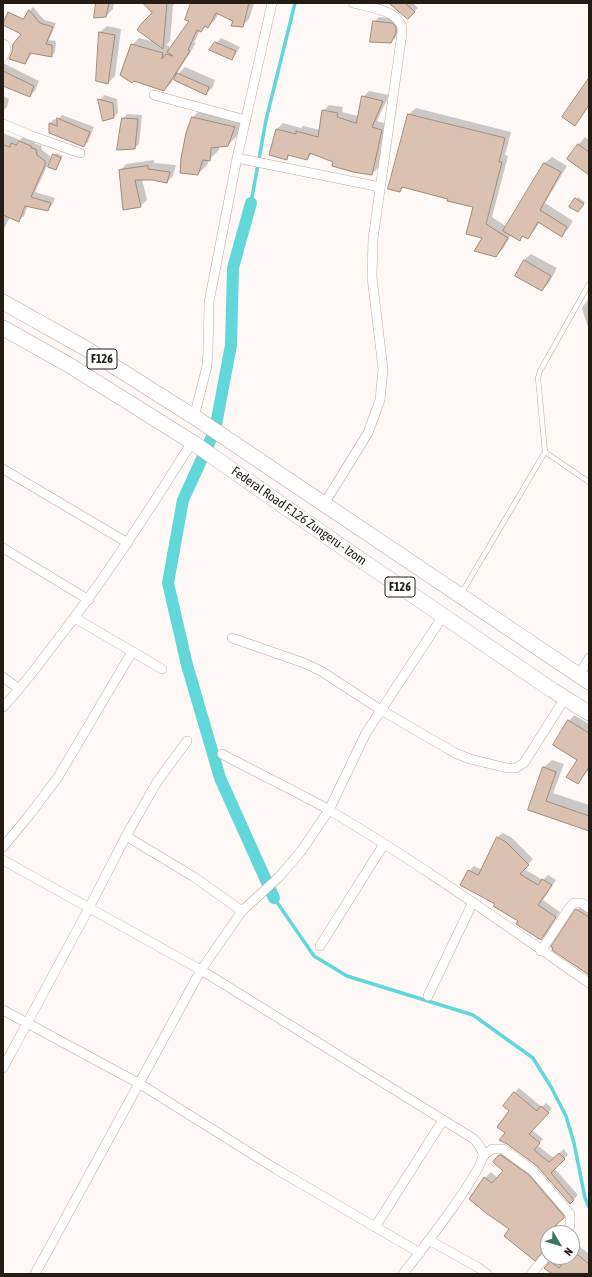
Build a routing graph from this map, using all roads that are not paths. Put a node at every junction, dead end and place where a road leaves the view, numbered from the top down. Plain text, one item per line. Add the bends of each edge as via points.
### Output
1 (272, 3) edge
2 (353, 3) edge
3 (3, 44) edge
4 (3, 57) edge
5 (154, 95) dead end
6 (246, 120) junction
7 (3, 124) edge
8 (80, 153) dead end
9 (237, 158) junction
10 (380, 187) junction
11 (589, 284) edge
12 (3, 302) edge
13 (3, 328) edge
14 (196, 418) junction
15 (194, 443) junction
16 (545, 452) junction
17 (3, 469) edge
18 (589, 482) edge
19 (324, 504) junction
20 (362, 530) junction
21 (128, 544) junction
22 (3, 548) edge
23 (348, 551) junction
24 (460, 596) junction
25 (89, 600) junction
26 (443, 616) junction
27 (74, 618) junction
28 (232, 638) dead end
29 (132, 652) junction
30 (589, 658) edge
31 (162, 669) dead end
32 (3, 677) edge
33 (584, 679) edge
34 (19, 689) junction
35 (565, 698) junction
36 (3, 707) edge
37 (381, 710) junction
38 (589, 713) edge
39 (187, 741) dead end
40 (222, 754) dead end
41 (328, 810) junction
42 (126, 836) junction
43 (384, 844) junction
44 (3, 847) edge
45 (3, 860) edge
46 (473, 902) junction
47 (89, 908) junction
48 (589, 908) edge
49 (242, 911) junction
50 (320, 946) dead end
51 (541, 951) junction
52 (201, 970) junction
53 (589, 984) edge
54 (428, 996) dead end
55 (3, 1010) edge
56 (27, 1023) junction
57 (3, 1068) edge
58 (140, 1084) junction
59 (442, 1120) junction
60 (483, 1156) junction
61 (570, 1225) edge
62 (375, 1227) junction
63 (429, 1240) junction
64 (420, 1253) junction
65 (540, 1263) edge
66 (35, 1274) edge
67 (403, 1274) edge
68 (487, 1274) edge
69 (531, 1274) edge

1 - 6 street
2 - 10 street via 382,10 393,15 401,23 402,33
3 - 4 street via 6,50
5 - 6 street
6 - 9 street
7 - 8 street
9 - 10 street
9 - 14 street via 209,302 207,366
10 - 19 street via 373,239 372,277 383,369 380,400 368,433
11 - 16 lane via 538,378
12 - 14 main road, Federal Road F.126 Zungeru - Izom / F126 via 85,348
13 - 15 main road, Federal Road F.126 Zungeru - Izom / F126 via 69,365
14 - 19 main road, Federal Road F.126 Zungeru - Izom / F126
15 - 21 street
15 - 23 main road, Federal Road F.126 Zungeru - Izom / F126
16 - 18 lane
16 - 24 lane
17 - 21 street
19 - 20 main road, Federal Road F.126 Zungeru - Izom / F126
20 - 23 main road
20 - 24 main road, Federal Road F.126 Zungeru - Izom / F126
21 - 25 street
22 - 25 street
23 - 26 main road, Federal Road F.126 Zungeru - Izom / F126
24 - 33 main road, Federal Road F.126 Zungeru - Izom / F126
25 - 27 street
26 - 35 main road, Federal Road F.126 Zungeru - Izom / F126
26 - 37 street
27 - 29 street
27 - 34 street
28 - 37 street via 304,663
29 - 31 street
29 - 44 street via 58,777
30 - 33 street
32 - 34 street
34 - 36 street
35 - 37 street via 524,763 516,768 470,759 455,753
35 - 38 main road, Federal Road F.126 Zungeru - Izom / F126
37 - 41 street via 366,733
39 - 42 street via 157,782
40 - 41 street
41 - 43 street
41 - 49 street via 300,854
42 - 47 street
42 - 49 street via 194,877
43 - 46 street
43 - 50 street
45 - 47 street
46 - 51 street
46 - 54 street
47 - 52 street
47 - 56 street
48 - 51 street via 582,903 574,903
49 - 52 street
51 - 53 street
52 - 58 street
52 - 59 street
55 - 56 street
56 - 57 street
56 - 58 street
58 - 62 street
58 - 66 street
59 - 60 street via 474,1139 481,1147
59 - 62 street
60 - 61 street via 492,1149 503,1149 533,1171 570,1214
60 - 63 street via 475,1176
62 - 64 street
63 - 64 street
63 - 68 street
64 - 67 street
65 - 69 street

